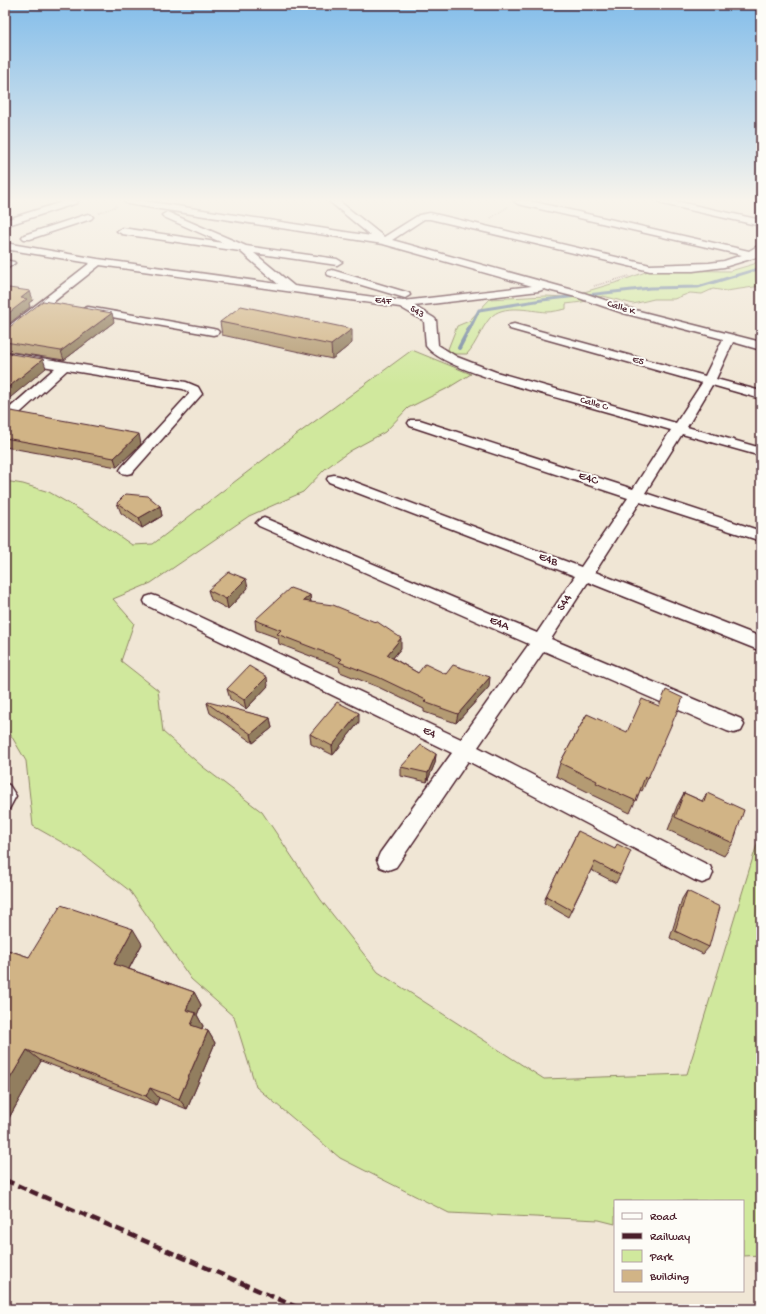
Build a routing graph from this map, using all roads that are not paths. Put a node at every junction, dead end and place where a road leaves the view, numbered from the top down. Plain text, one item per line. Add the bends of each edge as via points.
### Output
1 (7, 262) edge
2 (98, 262) edge
3 (100, 262) edge
4 (260, 262) edge
5 (458, 262) edge
6 (626, 262) edge
7 (734, 262) edge
8 (5, 268) edge
9 (332, 273) dead end
10 (548, 288) junction
11 (292, 289) junction
12 (425, 301) junction
13 (46, 302) junction
14 (403, 304) junction
15 (61, 305) edge
16 (76, 308) edge
17 (514, 327) dead end
18 (213, 332) dead end
19 (5, 334) edge
20 (729, 338) junction
21 (432, 346) joint
22 (761, 346) edge
23 (5, 356) edge
24 (64, 366) junction
25 (708, 381) junction
26 (761, 395) edge
27 (5, 419) edge
28 (415, 423) dead end
29 (679, 429) junction
30 (761, 452) edge
31 (127, 470) dead end
32 (334, 479) dead end
33 (636, 495) junction
34 (264, 523) dead end
35 (761, 536) edge
36 (585, 574) junction
37 (152, 601) dead end
38 (540, 642) junction
39 (761, 644) edge
40 (734, 725) dead end
41 (465, 750) junction
42 (5, 788) edge
43 (5, 806) edge
44 (388, 860) dead end
45 (702, 873) dead end

1 - 8 lane via 12,263
2 - 13 street
3 - 11 street, E4F
4 - 11 street
5 - 10 street, Calle K
6 - 7 street via 650,268
9 - 12 street
10 - 12 street, E4F
10 - 20 street, Calle K
11 - 14 street, E4F
12 - 14 street, E4F
13 - 15 street
13 - 19 street
14 - 21 street, S43 via 430,320
16 - 18 street
17 - 25 street, E5
20 - 22 street, Calle K
20 - 25 street, S44
21 - 29 street, Calle C via 456,362
23 - 24 street
24 - 27 street
24 - 31 street via 186,386 194,390 194,397
25 - 26 street, E5
25 - 29 street, S44
28 - 33 street, E4C
29 - 30 street, Calle C
29 - 33 street, S44
32 - 36 street, E4B
33 - 35 street, E4C
33 - 36 street, S44
34 - 38 street, E4A
36 - 38 street, S44
36 - 39 street, E4B
37 - 41 street, E4
38 - 40 street, E4A
38 - 41 street, S44
41 - 44 street, S44
41 - 45 street, E4
42 - 43 lane via 11,796

